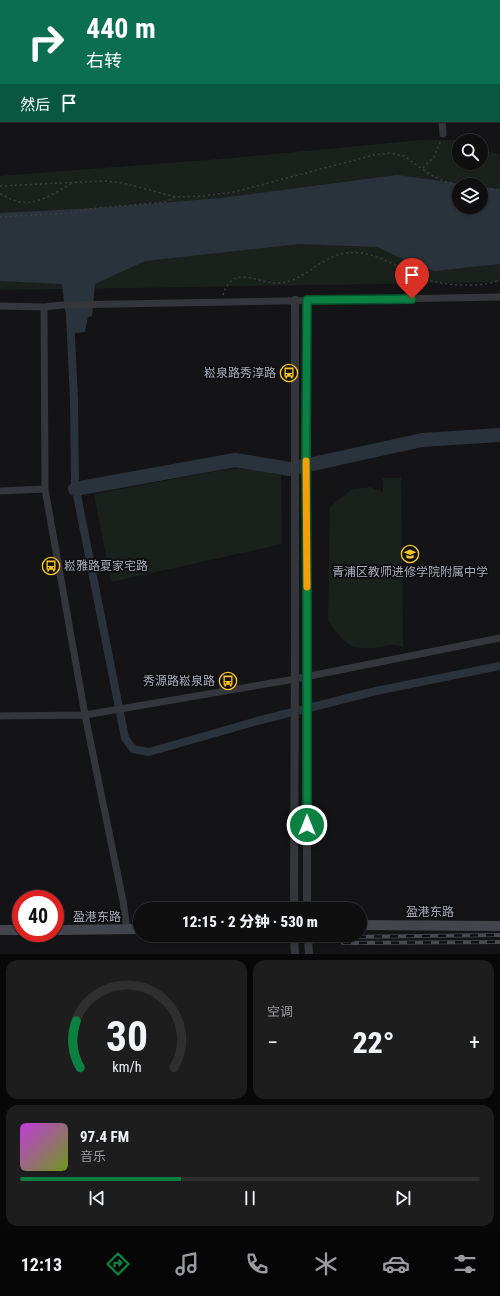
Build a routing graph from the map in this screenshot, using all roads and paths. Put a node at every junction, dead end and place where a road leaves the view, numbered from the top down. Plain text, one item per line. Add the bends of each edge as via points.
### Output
1 (442, 122) edge
2 (442, 134) joint
3 (422, 169) junction
4 (73, 183) junction
5 (452, 184) edge
6 (0, 186) edge
7 (488, 189) edge
8 (500, 190) edge
9 (0, 194) edge
10 (176, 197) junction
11 (0, 217) edge
12 (500, 280) edge
13 (500, 297) edge
14 (295, 300) junction
15 (307, 300) junction
16 (221, 303) junction
17 (0, 306) edge
18 (44, 307) junction
19 (45, 489) junction
20 (0, 491) edge
21 (500, 638) edge
22 (307, 676) junction
23 (295, 679) junction
24 (85, 715) junction
25 (0, 716) edge
26 (294, 902) edge
27 (307, 902) edge
28 (367, 925) edge
29 (500, 926) edge
30 (0, 930) edge
31 (12, 930) edge
32 (64, 930) edge
33 (127, 930) junction
34 (133, 930) edge
35 (294, 942) edge
36 (308, 942) edge
37 (295, 954) edge
38 (309, 954) edge

1 - 2 street
2 - 3 path via 434,157
3 - 5 path
3 - 10 path via 404,156 390,153 234,192
4 - 6 path
4 - 9 path via 32,203 14,201
4 - 10 path via 123,183
7 - 8 path
10 - 11 path via 164,202 68,213
12 - 16 path via 474,285 434,282 371,255 347,253 323,261 289,282 279,283 244,277 236,279 224,292
13 - 15 street
14 - 15 street
14 - 16 street
14 - 23 street
15 - 22 street
16 - 18 street
17 - 18 street
18 - 19 street
19 - 20 street
19 - 24 street
21 - 22 street
22 - 23 street
22 - 27 street
23 - 24 street
23 - 26 street
24 - 25 street
24 - 33 street
28 - 29 main road, 盈港东路
30 - 31 main road
32 - 33 main road, 盈港东路
33 - 34 main road, 盈港东路
35 - 37 street
36 - 38 street

